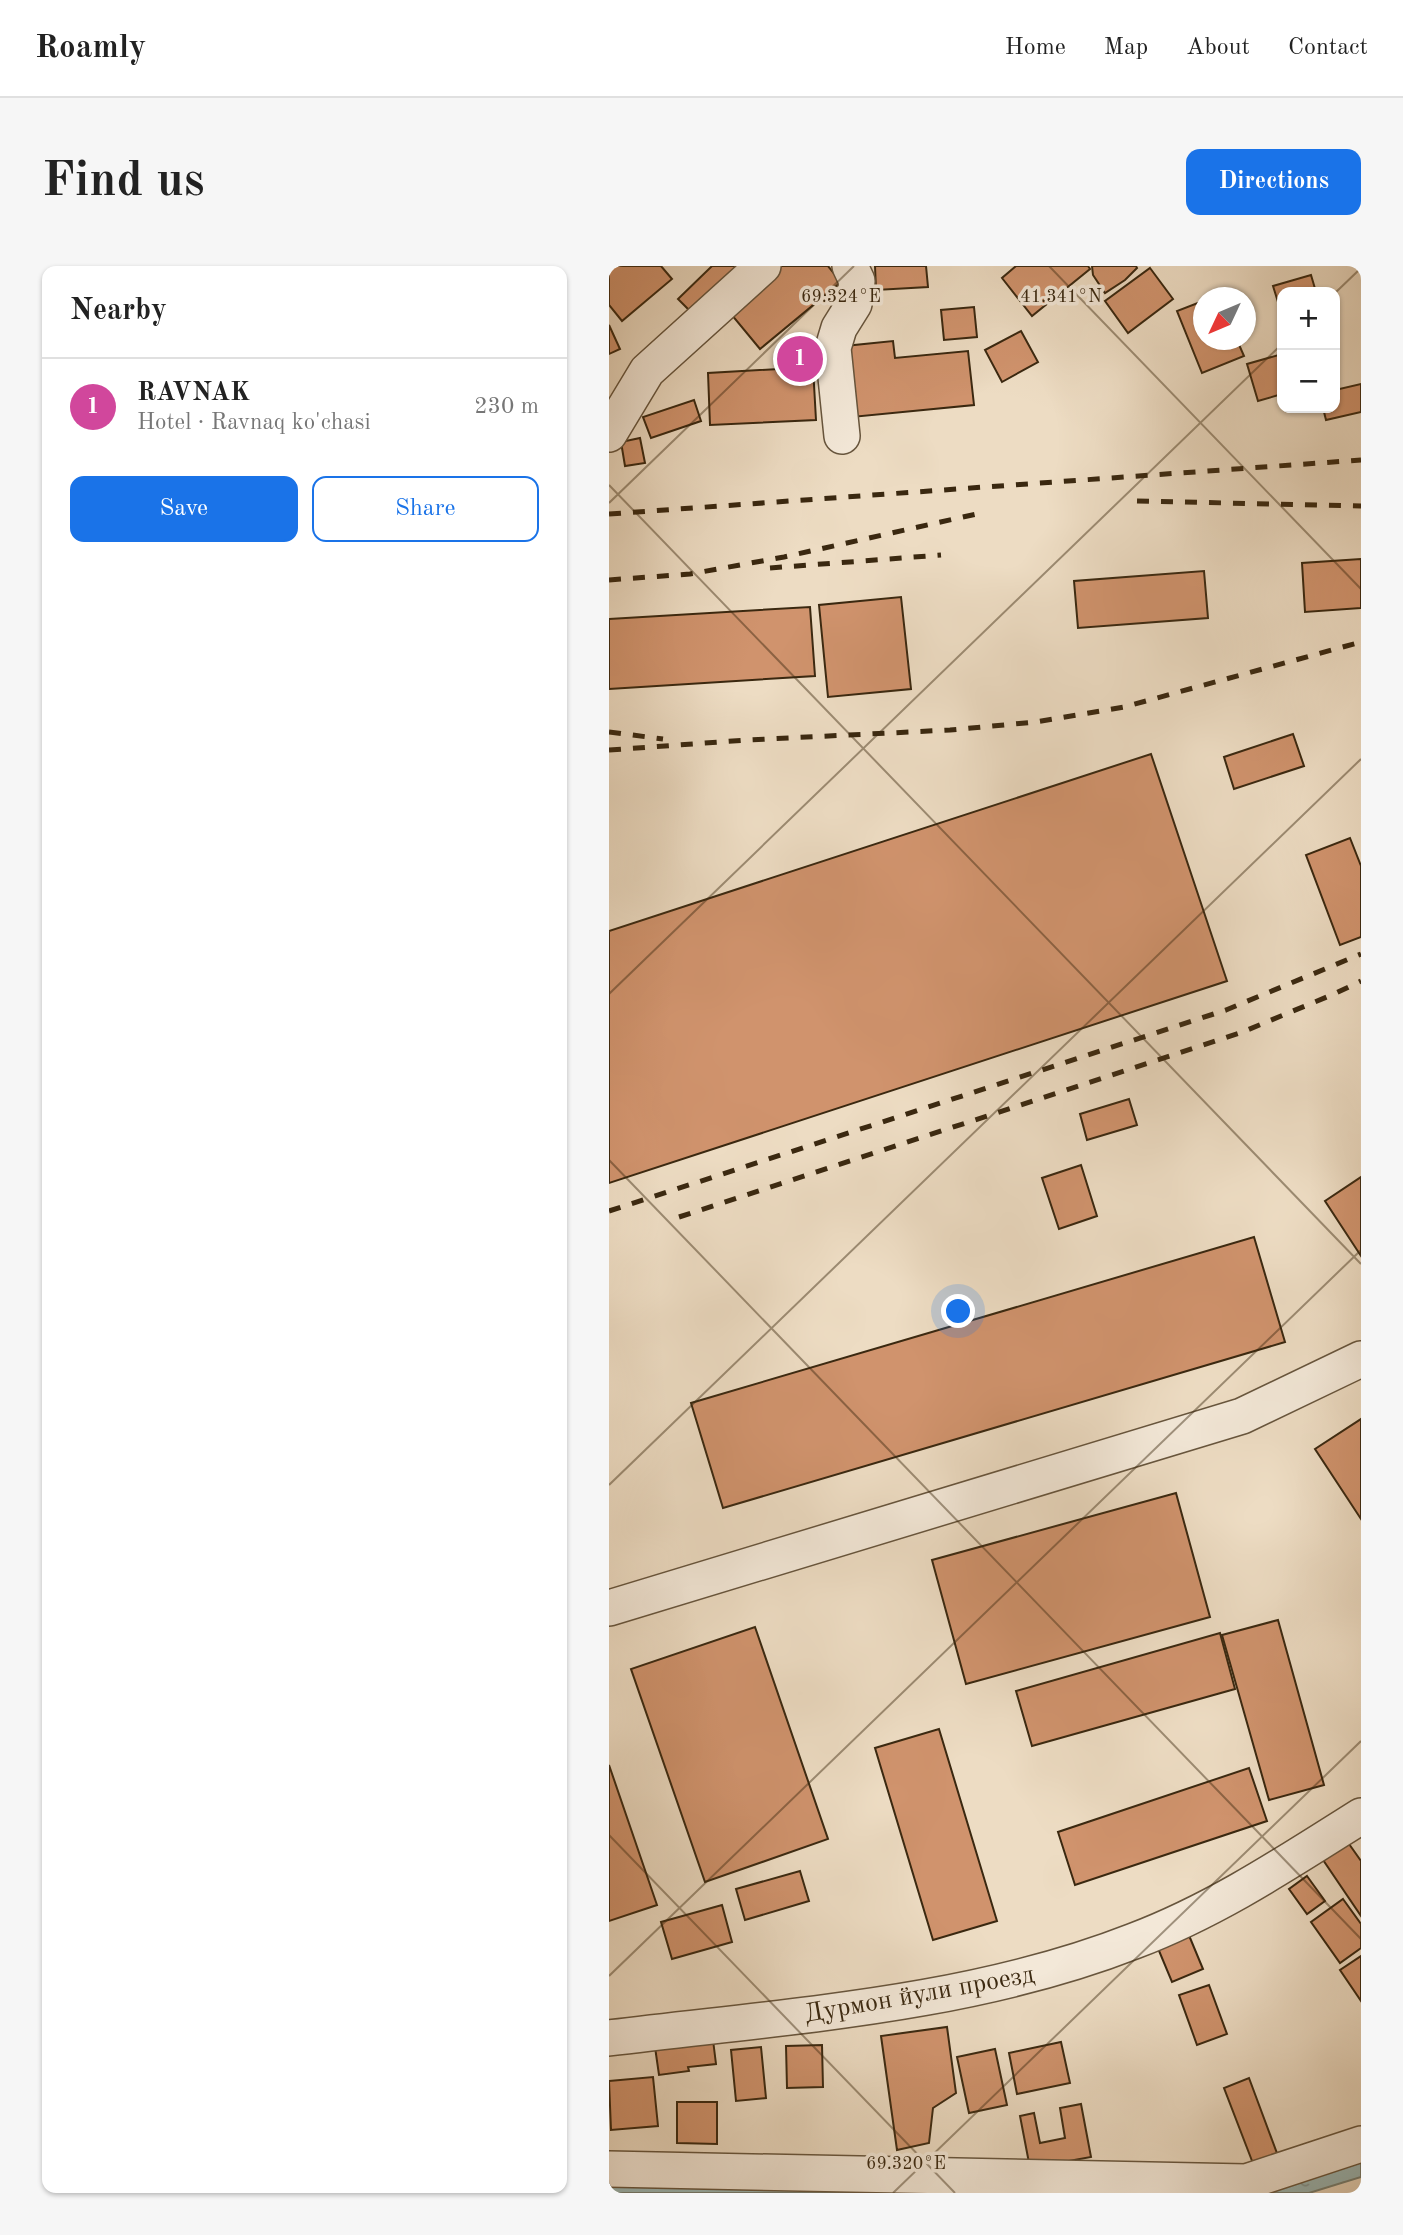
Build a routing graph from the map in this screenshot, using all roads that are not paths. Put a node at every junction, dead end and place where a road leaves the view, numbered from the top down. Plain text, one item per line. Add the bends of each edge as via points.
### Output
1 (763, 266) edge
2 (851, 266) edge
3 (609, 434) edge
4 (842, 436) dead end
5 (1361, 1359) edge
6 (609, 1608) edge
7 (1361, 1816) edge
8 (609, 2038) edge
9 (1361, 2144) edge
10 (609, 2169) edge

1 - 3 street via 647,371
2 - 4 street via 857,281 854,304 832,348
5 - 6 street via 1242,1416
7 - 8 street, Дурмон йули проезд via 1243,1890 1187,1919 1041,1972 844,2009
9 - 10 street via 1246,2182

